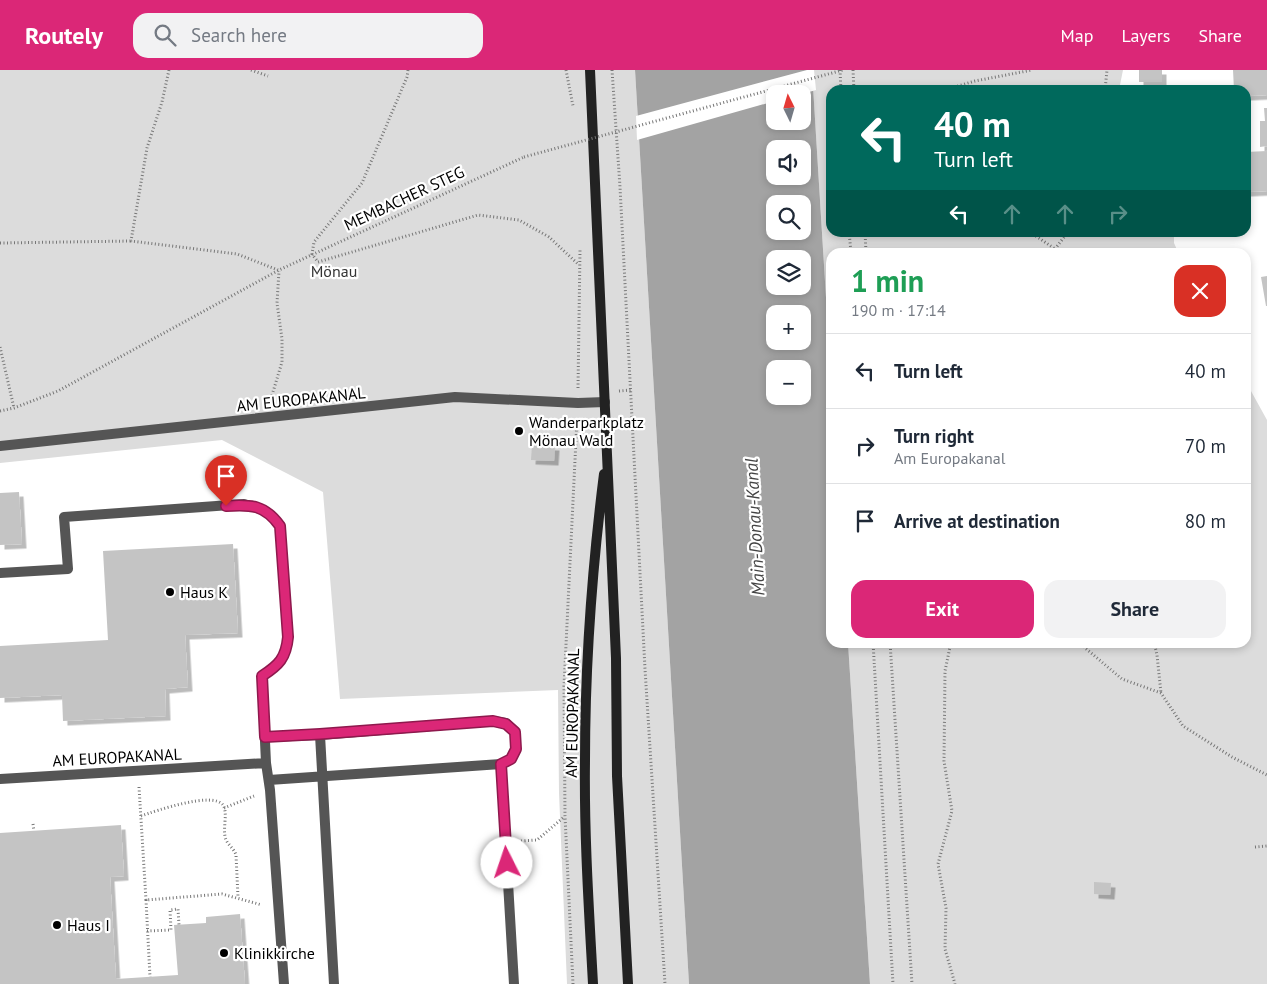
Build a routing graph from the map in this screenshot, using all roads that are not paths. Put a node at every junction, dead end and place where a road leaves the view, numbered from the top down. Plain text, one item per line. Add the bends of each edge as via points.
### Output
1 (590, 70) edge
2 (605, 402) junction
3 (607, 444) junction
4 (0, 446) edge
5 (0, 573) edge
6 (320, 734) junction
7 (265, 737) junction
8 (266, 763) junction
9 (501, 764) junction
10 (322, 776) junction
11 (0, 779) edge
12 (270, 785) junction
13 (284, 984) edge
14 (334, 984) edge
15 (514, 984) edge
16 (593, 984) edge
17 (628, 984) edge

1 - 2 main road, AM EUROPAKANAL
2 - 3 main road, AM EUROPAKANAL
2 - 4 lane, AM EUROPAKANAL via 454,397
3 - 16 main road, AM EUROPAKANAL via 587,659 586,843
3 - 17 main road, AM EUROPAKANAL via 616,658 617,776
5 - 7 lane via 68,569 64,517 244,504 262,508 280,526 288,637 287,650 278,666 262,676
6 - 7 lane
6 - 9 lane via 493,721 506,724 515,732 516,749 511,759
6 - 10 lane
7 - 8 lane
8 - 11 lane, AM EUROPAKANAL
8 - 12 lane
9 - 10 lane
9 - 15 lane
10 - 12 lane
10 - 14 lane
12 - 13 lane

